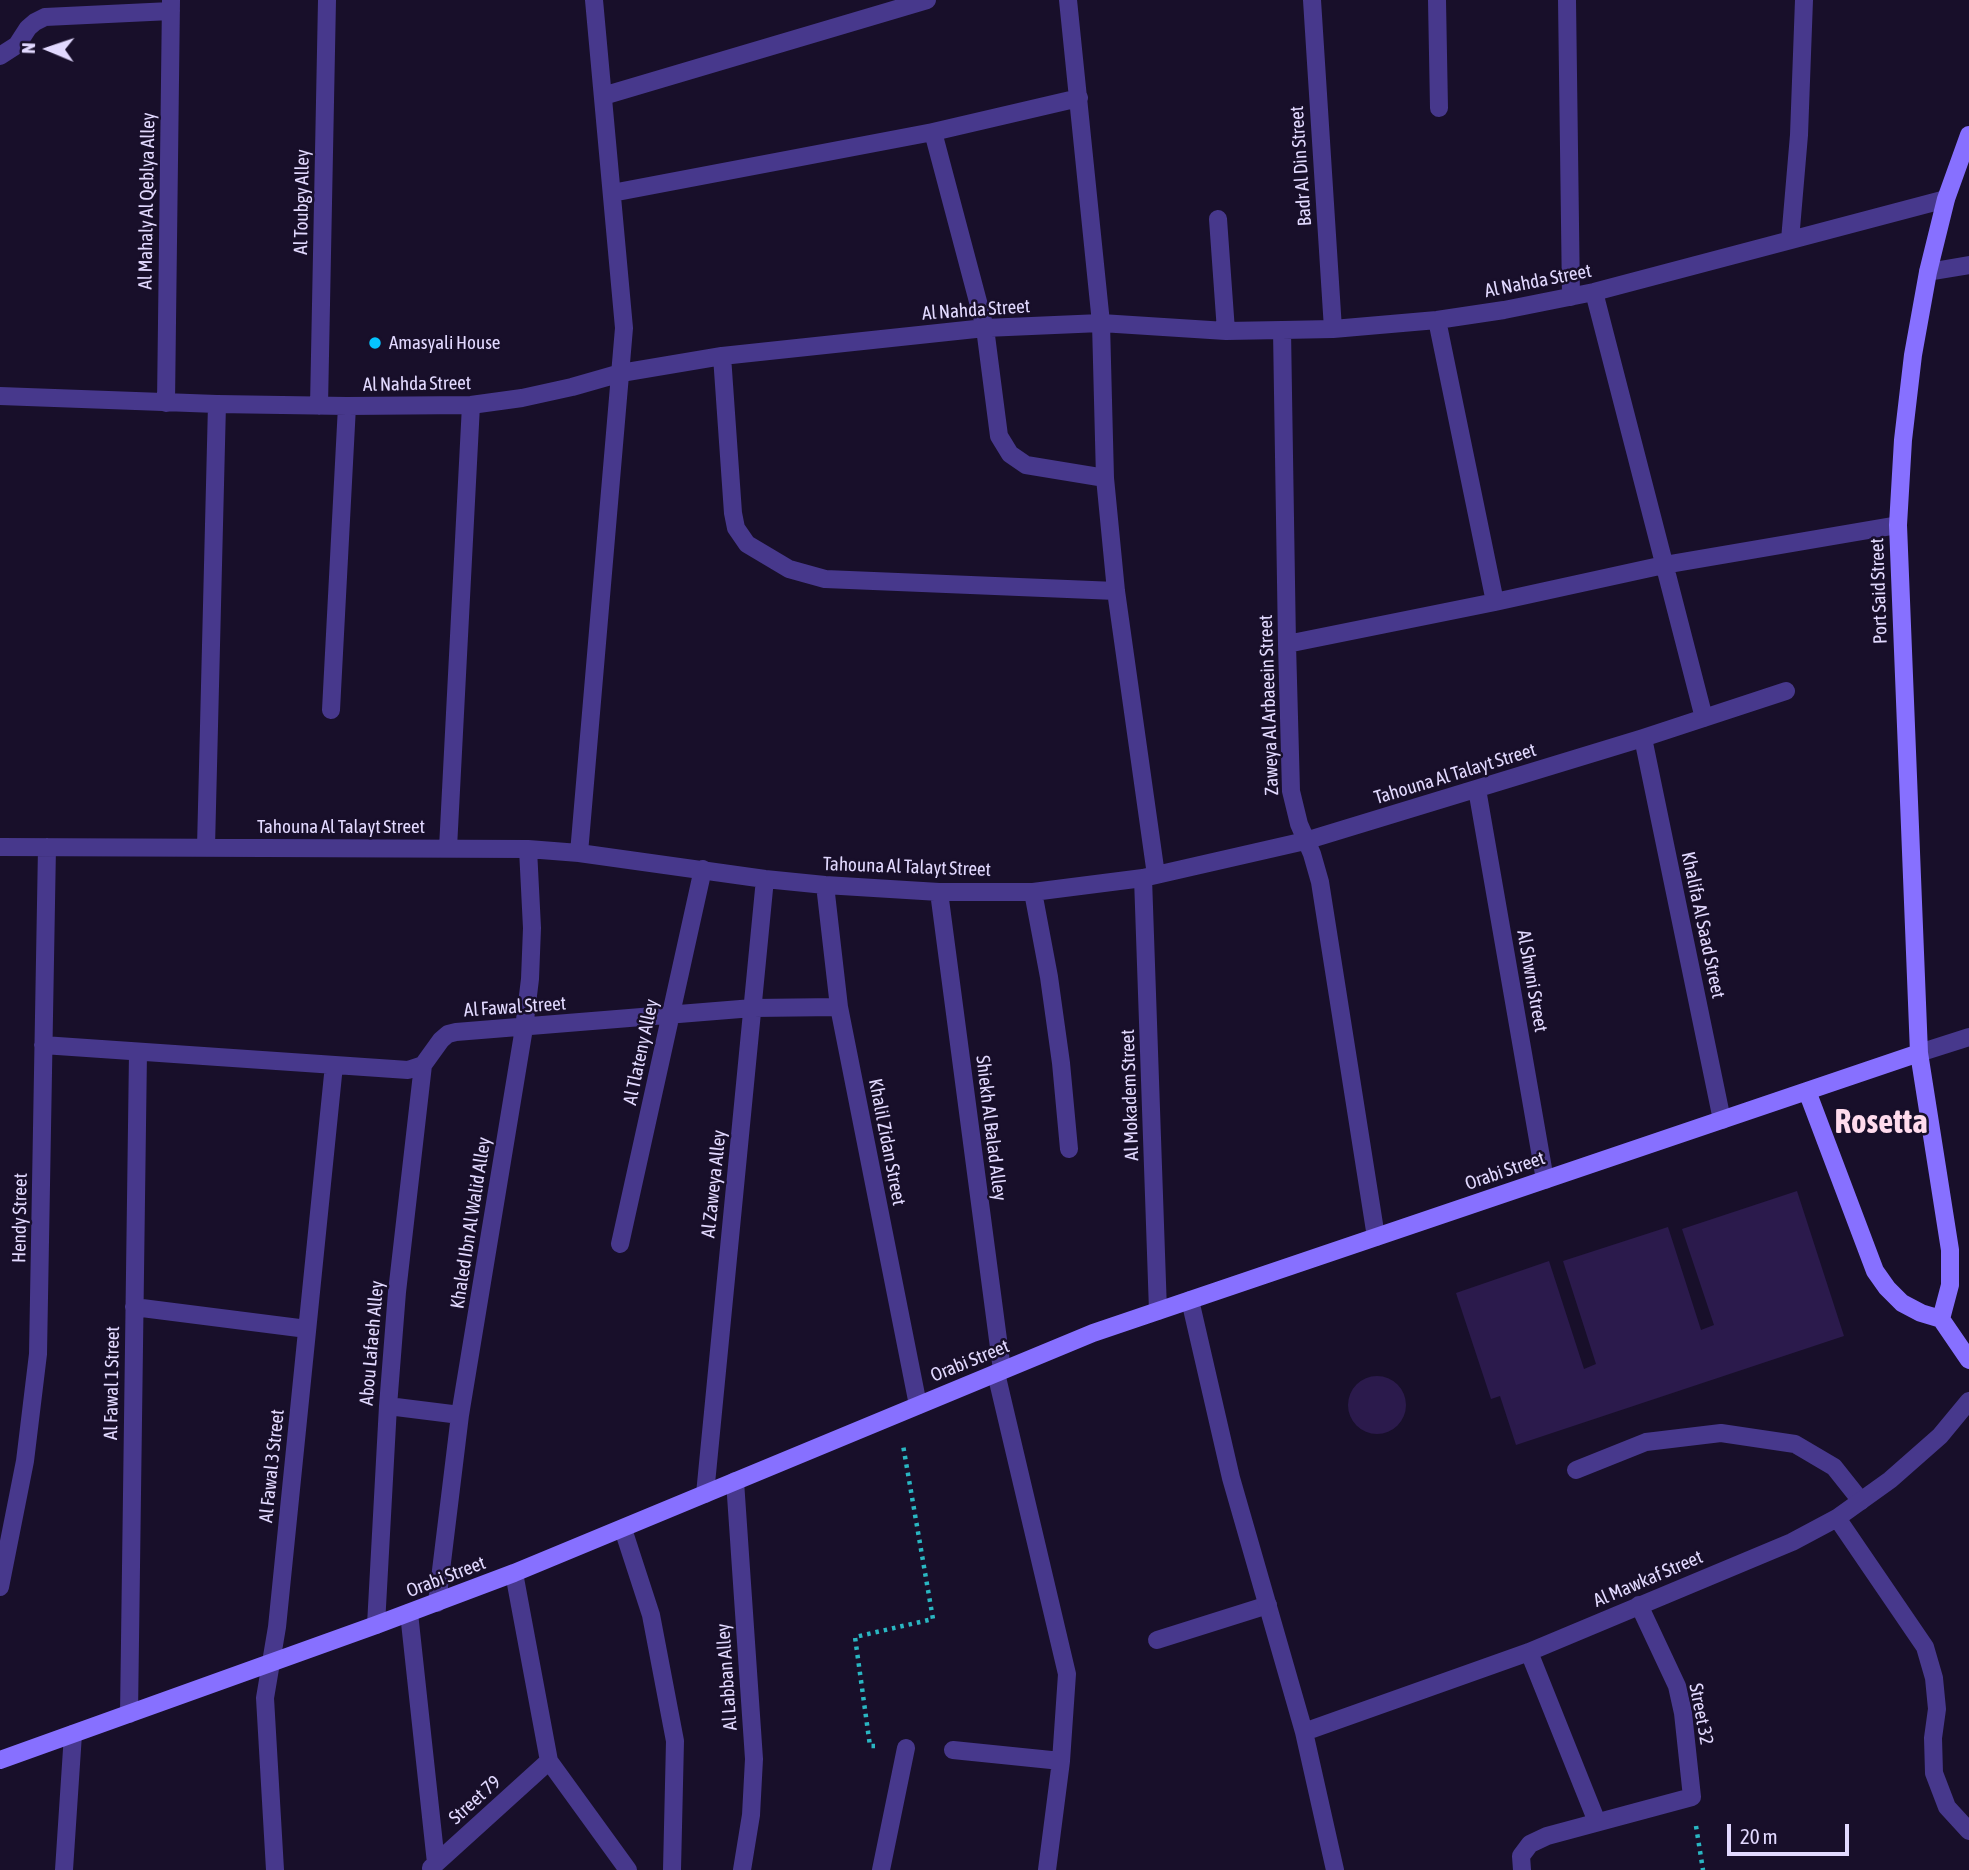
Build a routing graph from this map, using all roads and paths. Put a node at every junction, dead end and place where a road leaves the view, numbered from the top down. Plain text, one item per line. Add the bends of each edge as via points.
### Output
1 (327, 0) edge
2 (594, 0) edge
3 (927, 0) edge
4 (1068, 0) edge
5 (1311, 0) edge
6 (1437, 0) edge
7 (1567, 0) edge
8 (1804, 0) edge
9 (171, 6) edge
10 (0, 56) edge
11 (603, 96) junction
12 (1079, 98) junction
13 (1439, 108) dead end
14 (933, 132) junction
15 (1969, 135) edge
16 (612, 193) junction
17 (1946, 199) junction
18 (1218, 219) dead end
19 (1790, 240) junction
20 (1969, 265) edge
21 (1928, 272) junction
22 (1594, 292) junction
23 (1571, 298) junction
24 (1437, 320) junction
25 (1101, 323) junction
26 (985, 328) junction
27 (1333, 329) junction
28 (1282, 330) junction
29 (1226, 331) junction
30 (722, 356) junction
31 (621, 373) junction
32 (0, 396) edge
33 (166, 403) junction
34 (218, 404) junction
35 (471, 405) junction
36 (319, 406) junction
37 (347, 406) junction
38 (1105, 478) junction
39 (1898, 525) junction
40 (1664, 565) junction
41 (1116, 591) junction
42 (1495, 602) junction
43 (1287, 644) junction
44 (1786, 691) dead end
45 (331, 710) dead end
46 (1704, 718) junction
47 (1643, 738) junction
48 (1477, 789) junction
49 (1305, 841) junction
50 (0, 847) edge
51 (47, 847) junction
52 (206, 847) junction
53 (448, 848) junction
54 (528, 849) junction
55 (579, 853) junction
56 (703, 869) junction
57 (1150, 877) junction
58 (765, 879) junction
59 (825, 885) junction
60 (939, 892) junction
61 (1033, 892) junction
62 (839, 1007) junction
63 (753, 1008) junction
64 (670, 1016) junction
65 (524, 1028) junction
66 (1969, 1037) edge
67 (43, 1045) junction
68 (138, 1052) junction
69 (1919, 1053) junction
70 (334, 1065) junction
71 (423, 1065) junction
72 (1807, 1091) junction
73 (1722, 1120) junction
74 (1069, 1149) dead end
75 (1545, 1180) junction
76 (1376, 1237) junction
77 (620, 1244) dead end
78 (1189, 1300) junction
79 (134, 1307) junction
80 (1158, 1311) junction
81 (1941, 1319) junction
82 (307, 1329) junction
83 (1969, 1360) edge
84 (999, 1372) junction
85 (1969, 1401) edge
86 (918, 1405) junction
87 (388, 1406) junction
88 (898, 1413) junction
89 (460, 1415) junction
90 (1576, 1470) dead end
91 (735, 1481) junction
92 (705, 1494) junction
93 (1861, 1501) junction
94 (1837, 1518) junction
95 (623, 1529) junction
96 (514, 1573) junction
97 (0, 1587) edge
98 (438, 1603) junction
99 (1268, 1605) junction
100 (1639, 1605) junction
101 (409, 1613) junction
102 (376, 1625) junction
103 (1157, 1640) dead end
104 (1529, 1652) junction
105 (270, 1663) junction
106 (129, 1714) junction
107 (1304, 1732) junction
108 (73, 1734) junction
109 (906, 1748) joint
110 (953, 1750) dead end
111 (0, 1760) edge
112 (1061, 1760) junction
113 (549, 1761) junction
114 (1692, 1797) junction
115 (1597, 1822) junction
116 (1969, 1832) edge
117 (432, 1867) edge
118 (64, 1870) edge
119 (275, 1870) edge
120 (628, 1870) edge
121 (672, 1870) edge
122 (742, 1870) edge
123 (881, 1870) edge
124 (1047, 1870) edge
125 (1335, 1870) edge
126 (1522, 1870) edge
127 (1703, 1870) edge

1 - 36 street, Al Toubgy Alley
2 - 11 street
3 - 11 street
4 - 12 street, Al Mokadem Street
5 - 27 street, Badr Al Din Street
6 - 13 street
7 - 23 street
8 - 19 street
9 - 10 street via 45,17
9 - 33 street, Al Mahaly Al Qeblya Alley
11 - 16 street
12 - 14 street
12 - 25 street, Al Mokadem Street
14 - 16 street
14 - 26 street
15 - 17 street, Port Said Street
16 - 31 street via 624,328
17 - 19 street, Al Nahda Street
17 - 21 street, Port Said Street
18 - 29 street
19 - 22 street, Al Nahda Street
20 - 21 street
21 - 39 street, Port Said Street via 1904,428
22 - 23 street, Al Nahda Street
22 - 40 street
23 - 24 street, Al Nahda Street
24 - 27 street, Al Nahda Street
24 - 42 street
25 - 26 street, Al Nahda Street
25 - 29 street, Al Nahda Street
25 - 38 street, Al Mokadem Street
26 - 30 street, Al Nahda Street
26 - 38 street via 999,436 1010,454 1026,465
27 - 28 street, Al Nahda Street
28 - 29 street, Al Nahda Street
28 - 43 street, Zaweya Al Arbaeein Street
30 - 31 street, Al Nahda Street
30 - 41 street via 733,513 747,544 789,569 825,579
31 - 35 street, Al Nahda Street via 522,398
31 - 55 street
32 - 33 street, Al Nahda Street
33 - 34 street, Al Nahda Street
34 - 36 street, Al Nahda Street
34 - 52 street
35 - 37 street, Al Nahda Street
35 - 53 street
36 - 37 street, Al Nahda Street
37 - 45 street
38 - 41 street, Al Mokadem Street
39 - 40 street
39 - 69 street, Port Said Street
40 - 42 street
40 - 46 street
41 - 57 street, Al Mokadem Street
42 - 43 street
43 - 49 street, Zaweya Al Arbaeein Street via 1292,791
44 - 46 street, Tahouna Al Talayt Street
46 - 47 street, Tahouna Al Talayt Street
47 - 48 street, Tahouna Al Talayt Street
47 - 73 street, Khalifa Al Saad Street
48 - 49 street, Tahouna Al Talayt Street
48 - 75 street, Al Shwni Street
49 - 57 street, Tahouna Al Talayt Street
49 - 76 street, Zaweya Al Arbaeein Street via 1320,882
50 - 51 street, Tahouna Al Talayt Street
51 - 52 street, Tahouna Al Talayt Street
51 - 67 street, Hendy Street
52 - 53 street, Tahouna Al Talayt Street
53 - 54 street, Tahouna Al Talayt Street
54 - 55 street, Tahouna Al Talayt Street
54 - 65 street, Khaled Ibn Al Walid Alley via 532,928
55 - 56 street, Tahouna Al Talayt Street
56 - 58 street, Tahouna Al Talayt Street
56 - 64 street, Al Tlateny Alley
57 - 61 street, Tahouna Al Talayt Street
57 - 80 street, Al Mokadem Street
58 - 59 street, Tahouna Al Talayt Street
58 - 63 street, Al Zaweya Alley
59 - 60 street, Tahouna Al Talayt Street
59 - 62 street, Khalil Zidan Street
60 - 61 street, Tahouna Al Talayt Street
60 - 84 street, Shiekh Al Balad Alley
61 - 74 street via 1049,977
62 - 63 street, Al Fawal Street
62 - 86 street, Khalil Zidan Street
63 - 64 street, Al Fawal Street
63 - 92 street, Al Zaweya Alley
64 - 65 street, Al Fawal Street
64 - 77 street, Al Tlateny Alley
65 - 71 street, Al Fawal Street via 448,1034
65 - 89 street, Khaled Ibn Al Walid Alley
66 - 69 street, Orabi Street
67 - 68 street
67 - 97 street, Hendy Street via 38,1354
68 - 70 street
68 - 79 street, Al Fawal 1 Street
69 - 72 street, Orabi Street
69 - 81 street, Port Said Street via 1950,1250 1950,1285
70 - 71 street via 408,1070
70 - 82 street, Al Fawal 3 Street
71 - 87 street, Abou Lafaeh Alley
72 - 73 street, Orabi Street
72 - 81 street via 1875,1271 1902,1303
73 - 75 street, Orabi Street
75 - 76 street, Orabi Street
76 - 78 street, Orabi Street
78 - 80 street, Orabi Street
78 - 99 street via 1231,1478
79 - 82 street
79 - 106 street, Al Fawal 1 Street
80 - 84 street, Orabi Street
81 - 83 street
82 - 105 street, Al Fawal 3 Street
84 - 86 street, Orabi Street
84 - 112 street, Shiekh Al Balad Alley via 1067,1674
85 - 93 street, Al Mawkaf Street via 1940,1436
86 - 88 street, Orabi Street
87 - 89 street
87 - 102 street, Abou Lafaeh Alley
88 - 91 street, Orabi Street
88 - 109 path via 933,1619 855,1637 870,1746
89 - 98 street, Khaled Ibn Al Walid Alley
90 - 93 street via 1646,1442 1721,1433 1795,1444 1834,1467
91 - 92 street, Orabi Street
91 - 122 street, Al Labban Alley via 754,1759
92 - 95 street, Orabi Street
93 - 94 street, Al Mawkaf Street
94 - 100 street, Al Mawkaf Street via 1792,1542
94 - 116 street via 1925,1647 1937,1709 1934,1773 1947,1807
95 - 96 street, Orabi Street
95 - 121 street via 651,1615 675,1741
96 - 98 street, Orabi Street
96 - 113 street
98 - 101 street, Orabi Street
99 - 103 street
99 - 107 street
100 - 104 street, Al Mawkaf Street
100 - 114 street, Street 32 via 1677,1686
101 - 102 street, Orabi Street
101 - 117 street
102 - 105 street, Orabi Street
104 - 107 street, Al Mawkaf Street
104 - 115 street
105 - 106 street, Orabi Street
105 - 119 street, Al Fawal 3 Street via 265,1698
106 - 108 street, Orabi Street
107 - 125 street
108 - 111 street, Orabi Street
108 - 118 street
109 - 123 street
110 - 112 street
112 - 124 street, Shiekh Al Balad Alley
113 - 117 street, Street 79
113 - 120 street
114 - 115 street
114 - 127 path
115 - 126 street via 1530,1844 1521,1856

